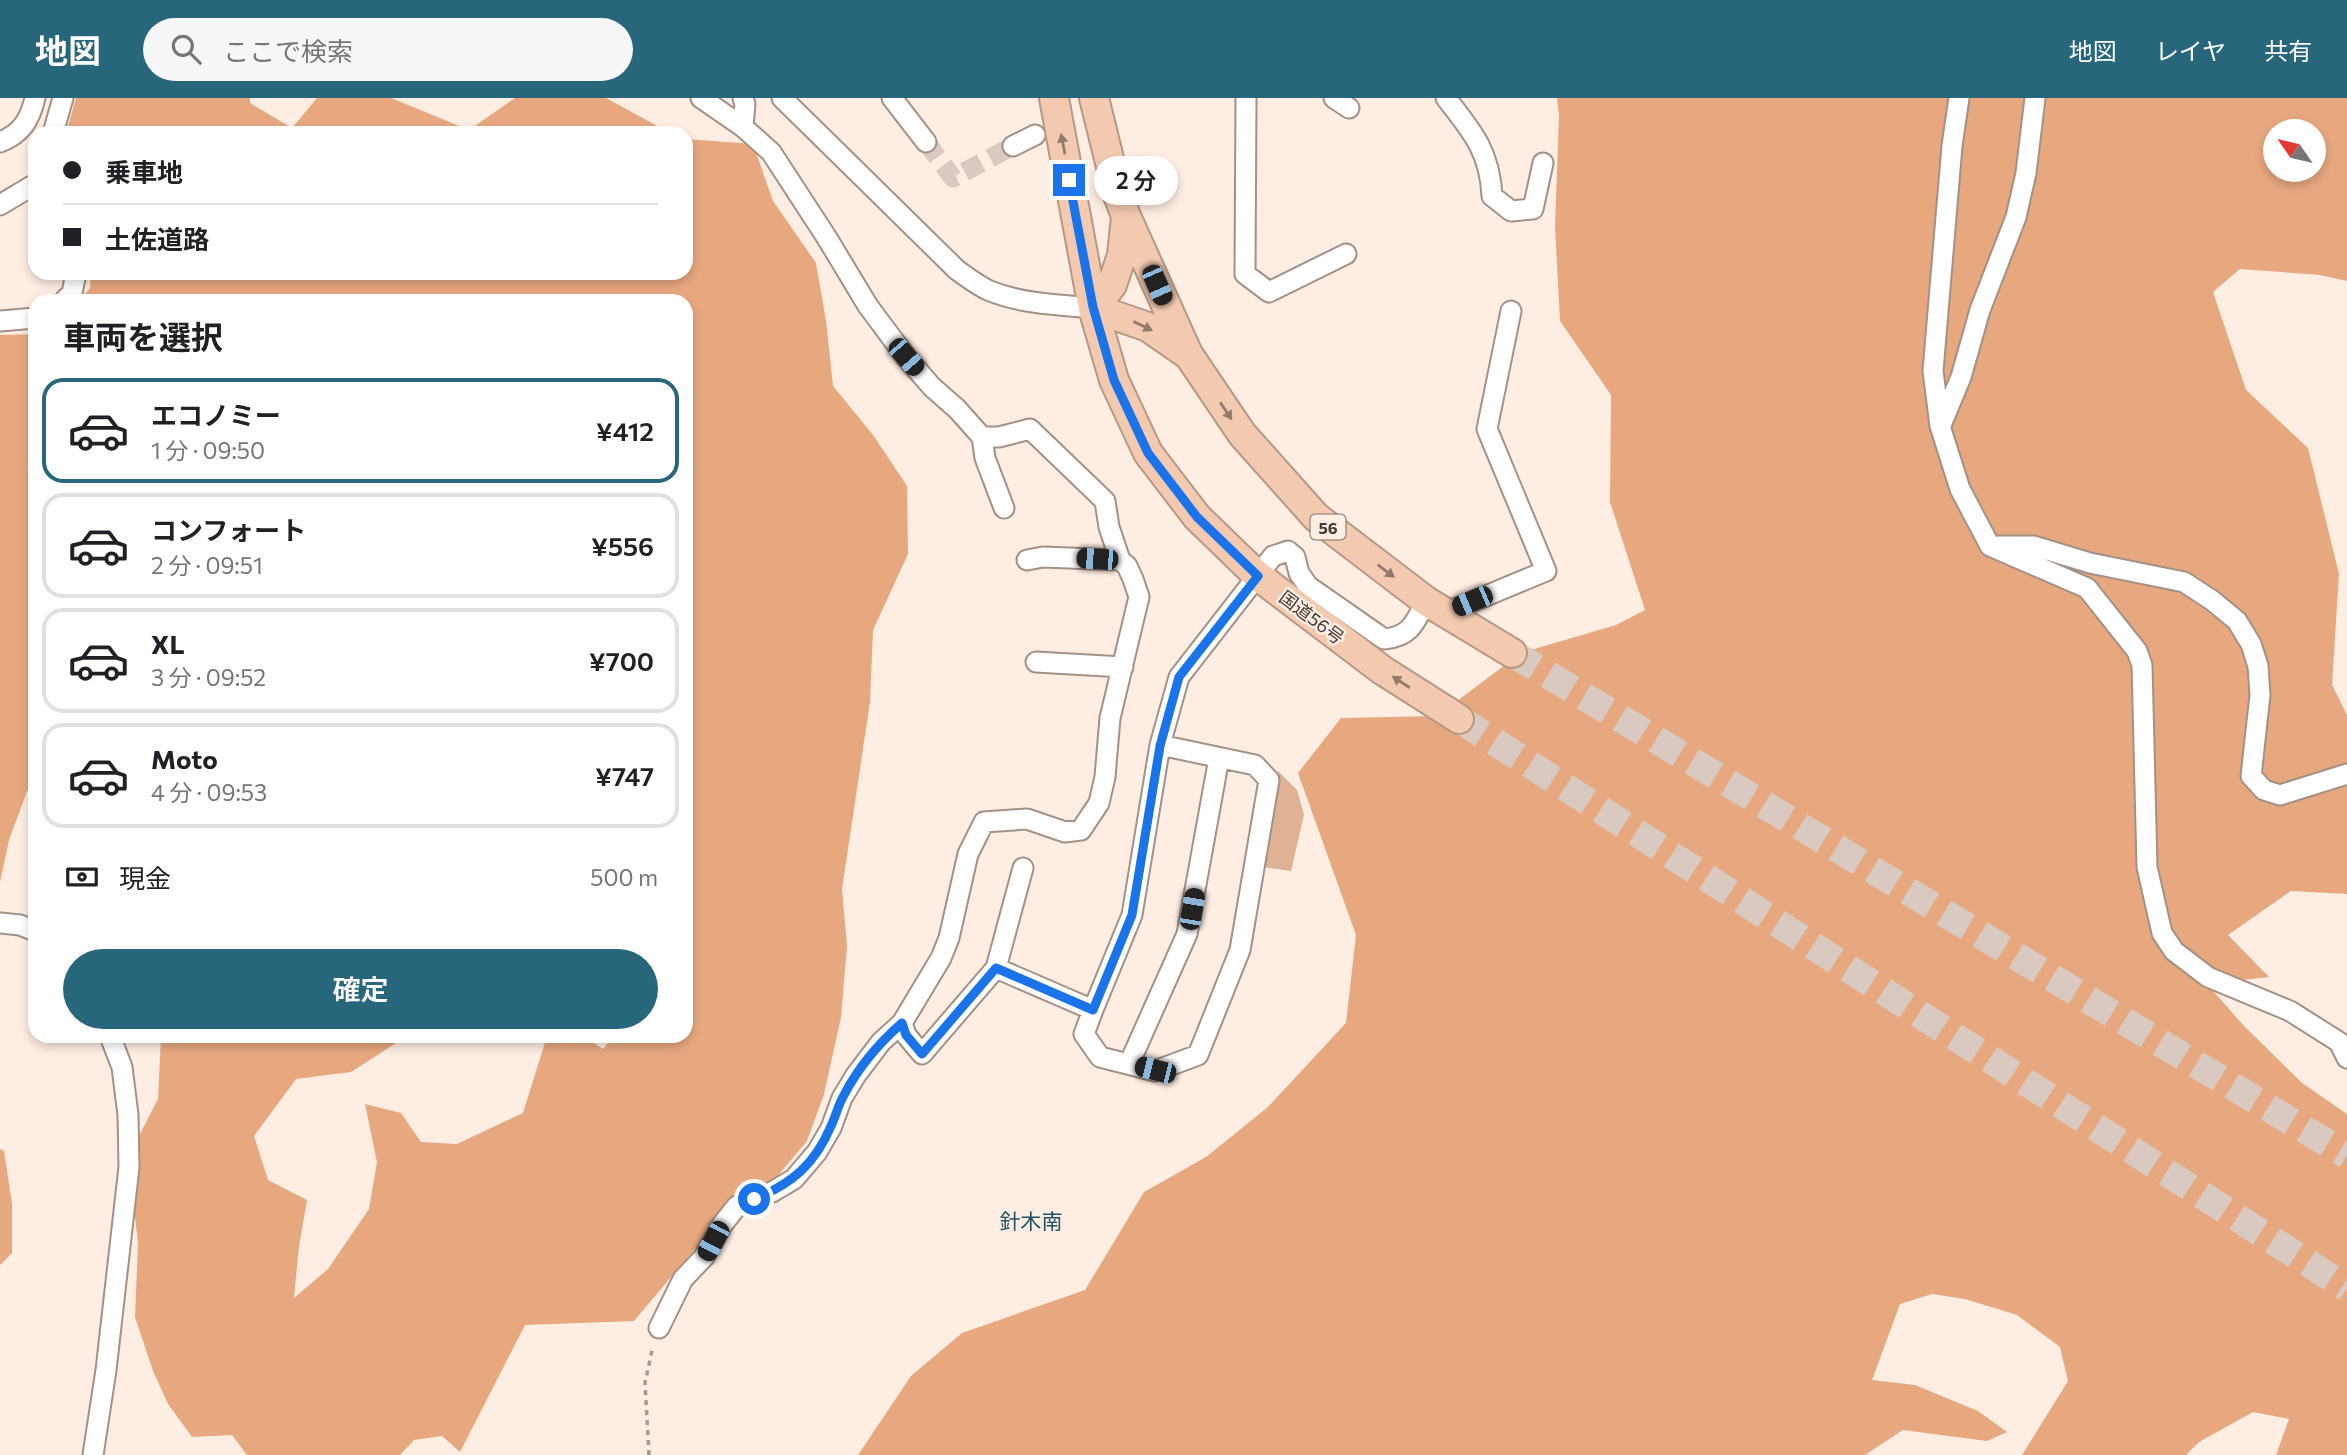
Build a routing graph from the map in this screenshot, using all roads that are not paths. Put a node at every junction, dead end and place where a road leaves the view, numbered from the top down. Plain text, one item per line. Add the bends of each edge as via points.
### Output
1 (35, 98) edge
2 (63, 98) edge
3 (701, 98) edge
4 (743, 98) edge
5 (782, 98) edge
6 (892, 98) edge
7 (1054, 98) edge
8 (1094, 98) edge
9 (1246, 98) edge
10 (1446, 98) edge
11 (1959, 98) edge
12 (2035, 98) edge
13 (55, 126) edge
14 (743, 127) junction
15 (1035, 135) dead end
16 (0, 142) edge
17 (926, 142) tunnel mouth
18 (1013, 146) tunnel mouth
19 (1543, 163) dead end
20 (28, 188) edge
21 (0, 205) edge
22 (1126, 216) junction
23 (1346, 254) dead end
24 (1093, 307) junction
25 (1511, 311) dead end
26 (28, 319) edge
27 (0, 321) edge
28 (1188, 354) junction
29 (1940, 426) junction
30 (982, 437) junction
31 (1004, 508) dead end
32 (1990, 545) junction
33 (1027, 560) dead end
34 (1120, 560) junction
35 (1258, 576) junction
36 (1436, 607) junction
37 (1512, 653) tunnel mouth
38 (1036, 662) dead end
39 (1123, 667) junction
40 (1459, 719) tunnel mouth
41 (1160, 746) junction
42 (1219, 758) junction
43 (2347, 774) edge
44 (1023, 868) dead end
45 (0, 923) edge
46 (28, 928) edge
47 (996, 968) junction
48 (1093, 1010) junction
49 (902, 1023) junction
50 (113, 1043) edge
51 (2347, 1058) edge
52 (1129, 1064) junction
53 (660, 1328) road end
54 (93, 1455) edge

1 - 16 street via 32,116 13,137
2 - 13 street
3 - 14 street
4 - 14 street
5 - 24 street via 957,270 987,290 1013,299
6 - 17 street
24 -> 7 highway, 国道56号
8 - 22 highway, 56
9 - 23 street via 1245,274 1269,292
10 - 19 street via 1479,140 1492,196 1511,211 1533,209
11 - 29 street via 1933,370
12 - 29 street via 2016,217
14 - 30 street via 771,152 868,306 906,357
15 - 18 street
20 - 21 street
22 - 24 highway via 1122,255 1112,285
22 - 28 highway, 56
24 -> 28 highway via 1148,327
24 - 35 highway, 国道56号 via 1114,380 1148,453 1197,517
25 - 36 street via 1487,429 1546,571
26 - 27 street
28 -> 36 highway, 56 via 1242,434 1316,517
29 - 32 street via 1960,489
30 - 31 street
30 - 34 street via 1030,429 1105,501
32 - 43 street via 2034,546 2184,582 2237,621 2251,644 2260,695 2251,776 2264,790 2280,795
32 - 51 street via 2087,588 2137,651 2142,665 2147,867 2162,933 2174,951 2208,977 2300,1017 2339,1042
33 - 34 street via 1043,556
34 - 39 street via 1139,597
35 - 36 street via 1273,556 1288,551 1296,557 1308,586 1384,639 1399,638
40 -> 35 highway, 国道56号 via 1382,670
35 - 41 street via 1179,677
36 - 37 highway, 56
38 - 39 street
39 - 49 street via 1110,718 1099,803 1081,830 1065,832 1027,818 984,822 968,854 941,958
41 - 42 street
41 - 48 street via 1132,915
42 - 52 street via 1187,934
42 - 52 street via 1255,765 1269,780 1240,950 1198,1055 1155,1070
44 - 47 street
45 - 46 street
47 - 48 street
47 - 49 street via 922,1054
48 - 52 street via 1084,1034 1100,1057
49 - 53 street via 856,1075 817,1152 794,1179 737,1206 704,1257 683,1279
50 - 54 street via 122,1066 129,1167

